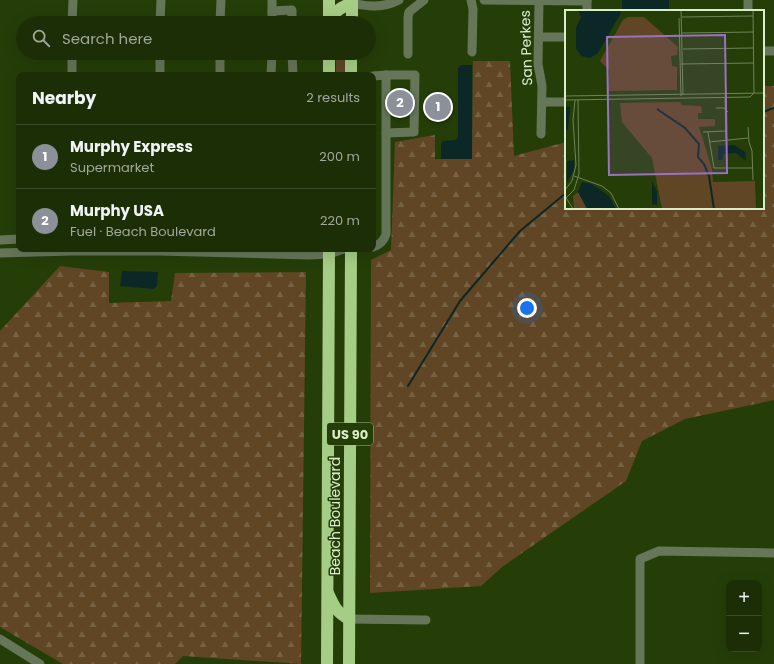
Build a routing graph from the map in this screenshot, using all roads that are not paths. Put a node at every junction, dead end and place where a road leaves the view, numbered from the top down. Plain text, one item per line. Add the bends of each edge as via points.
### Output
1 (73, 0) edge
2 (161, 0) edge
3 (221, 0) edge
4 (272, 0) edge
5 (329, 0) edge
6 (399, 0) edge
7 (424, 0) edge
8 (471, 0) edge
9 (484, 0) edge
10 (510, 0) edge
11 (587, 0) edge
12 (352, 1) edge
13 (539, 1) edge
14 (272, 11) junction
15 (72, 16) edge
16 (160, 16) edge
17 (220, 16) edge
18 (272, 16) edge
19 (292, 16) edge
20 (329, 16) edge
21 (333, 16) edge
22 (352, 16) edge
23 (538, 37) junction
24 (565, 37) edge
25 (472, 52) dead end
26 (408, 54) dead end
27 (72, 60) edge
28 (160, 60) edge
29 (220, 60) edge
30 (272, 60) edge
31 (292, 60) edge
32 (329, 60) edge
33 (352, 60) edge
34 (72, 72) edge
35 (160, 72) edge
36 (220, 72) edge
37 (271, 72) edge
38 (293, 72) edge
39 (329, 72) edge
40 (351, 72) edge
41 (386, 75) junction
42 (376, 76) edge
43 (542, 102) junction
44 (565, 102) edge
45 (386, 133) junction
46 (541, 134) dead end
47 (0, 240) edge
48 (16, 240) edge
49 (376, 246) edge
50 (36, 252) edge
51 (226, 252) edge
52 (309, 252) edge
53 (329, 252) edge
54 (351, 252) edge
55 (0, 253) edge
56 (774, 553) edge
57 (327, 590) junction
58 (349, 619) junction
59 (426, 620) dead end
60 (327, 632) junction
61 (0, 639) edge
62 (40, 664) edge
63 (327, 664) edge
64 (349, 664) edge
65 (640, 664) edge

1 - 15 street
2 - 16 street
3 - 17 street
4 - 14 street
5 - 20 highway
6 - 12 street via 389,5 366,7
7 - 26 street via 409,12
8 - 25 street
9 - 10 street, San Perkes
10 - 13 street, San Perkes
11 - 13 street
12 - 21 highway
12 - 22 highway
13 - 23 street, San Perkes
14 - 18 street
14 - 19 street via 292,10
23 - 24 street
23 - 43 street, San Perkes
27 - 34 street
28 - 35 street
29 - 36 street
30 - 37 street
31 - 38 street
32 - 39 highway
33 - 40 highway
41 - 42 street
41 - 45 street
41 - 45 street via 415,75 414,132
43 - 44 street, San Perkes
43 - 46 street
45 - 49 street via 386,234 381,243
47 - 48 street
50 - 55 street
51 - 52 street
53 - 57 highway, US 90
54 - 58 highway, Beach Boulevard / US 90
56 - 65 street via 659,551 640,559
57 - 58 highway via 335,609
57 - 60 highway, US 90
58 - 59 street
58 - 60 highway via 333,624
58 - 64 highway, Beach Boulevard / US 90
60 - 63 highway, US 90
61 - 62 street

